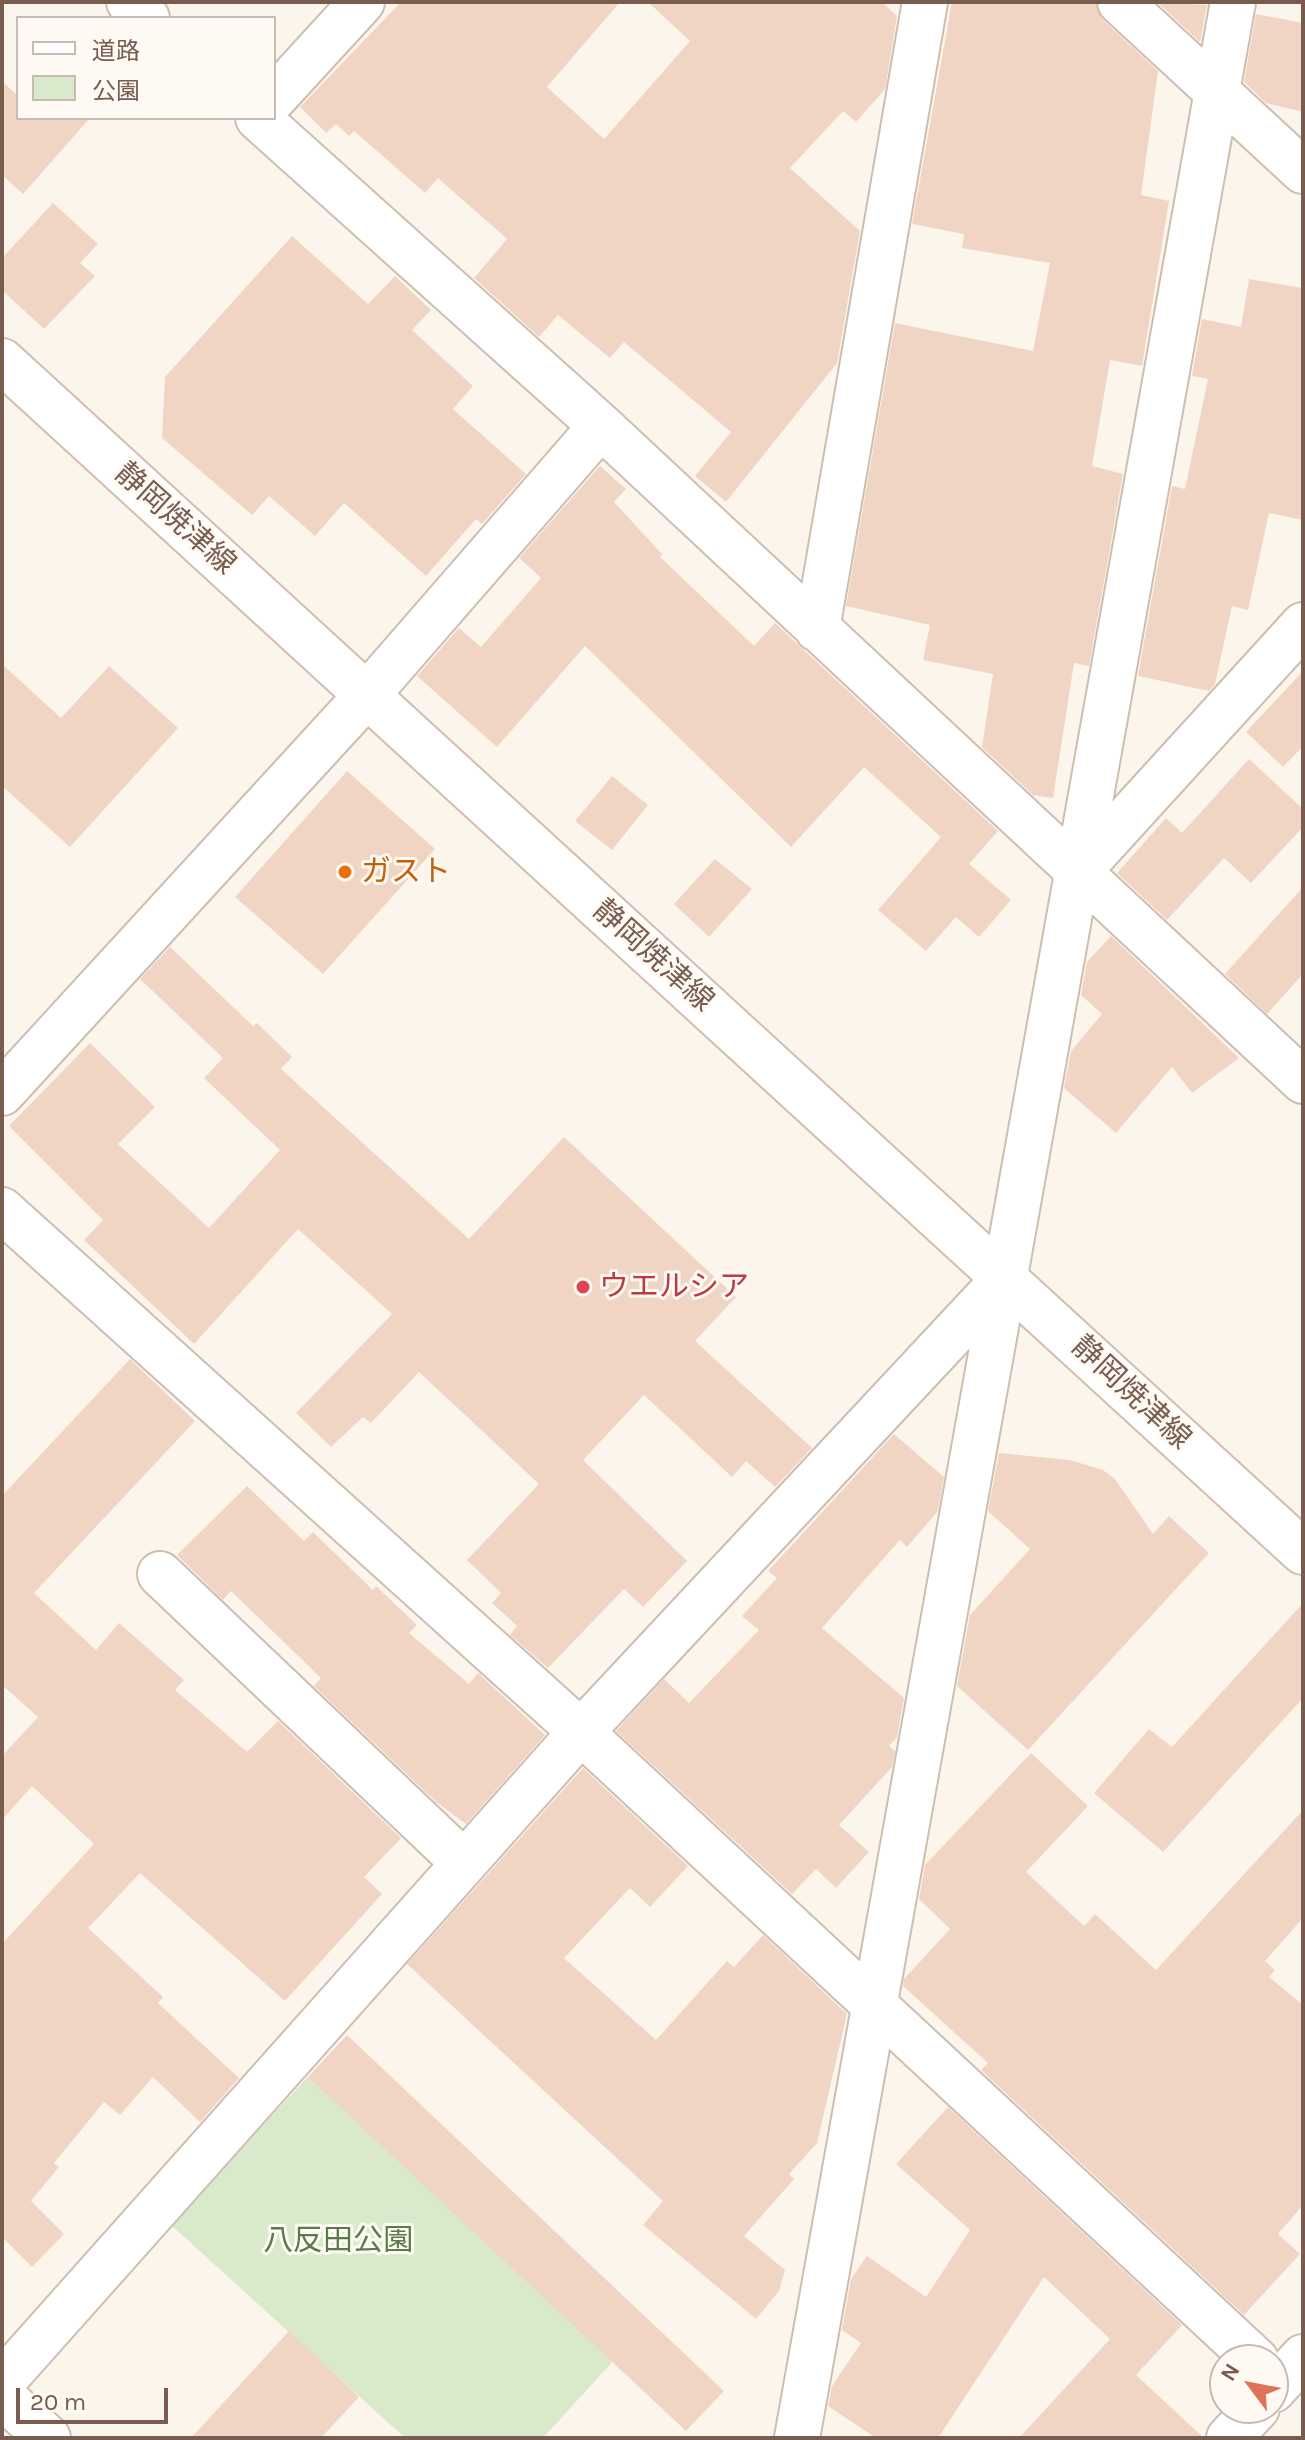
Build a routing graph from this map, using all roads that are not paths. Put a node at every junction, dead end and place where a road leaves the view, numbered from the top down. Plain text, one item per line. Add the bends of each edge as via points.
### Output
1 (129, 2) edge
2 (362, 2) edge
3 (925, 2) edge
4 (1120, 2) edge
5 (1233, 2) edge
6 (145, 16) edge
7 (1217, 89) junction
8 (276, 96) edge
9 (260, 120) edge
10 (1303, 171) edge
11 (2, 361) edge
12 (601, 426) junction
13 (1303, 625) edge
14 (817, 629) junction
15 (367, 695) junction
16 (1077, 873) junction
17 (1303, 1081) edge
18 (2, 1093) edge
19 (2, 1210) edge
20 (1006, 1277) junction
21 (1303, 1552) edge
22 (160, 1574) dead end
23 (581, 1732) junction
24 (464, 1863) junction
25 (874, 2005) junction
26 (1237, 2344) edge
27 (2, 2382) edge
28 (2, 2396) edge
29 (48, 2438) edge
30 (797, 2438) edge

1 - 6 street
2 - 8 street
3 - 14 street
4 - 7 street
5 - 7 street
7 - 10 street
7 - 16 street
9 - 12 street
11 - 15 street, 静岡焼津線
12 - 14 street
12 - 15 street
13 - 16 street
14 - 16 street
15 - 18 street
15 - 20 street, 静岡焼津線
16 - 17 street
16 - 20 street
19 - 23 street
20 - 21 street, 静岡焼津線
20 - 23 street
20 - 25 street
22 - 24 street
23 - 24 street
23 - 25 street
24 - 27 street
25 - 26 street
25 - 30 street
28 - 29 street

